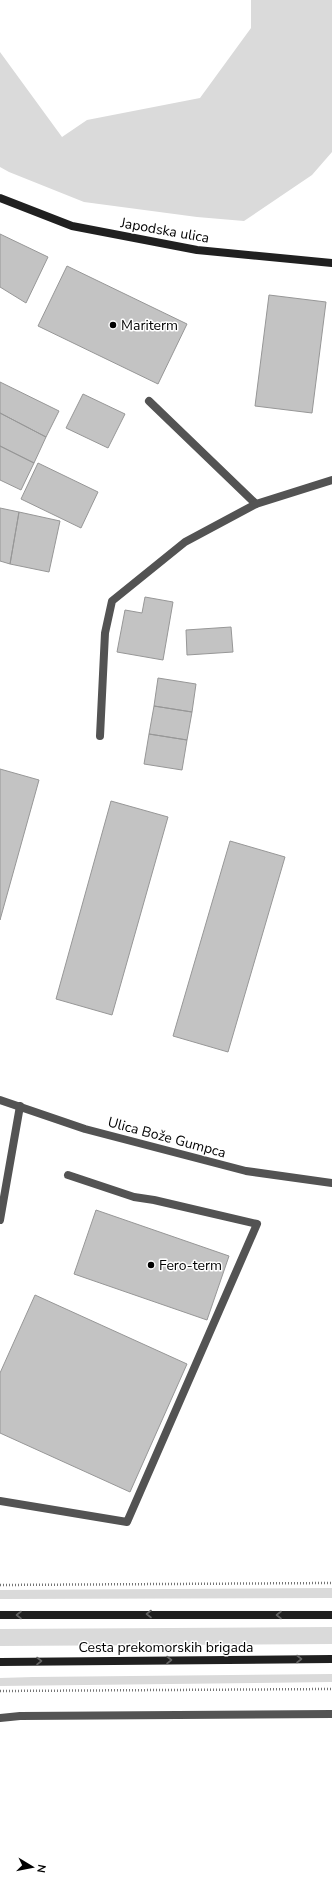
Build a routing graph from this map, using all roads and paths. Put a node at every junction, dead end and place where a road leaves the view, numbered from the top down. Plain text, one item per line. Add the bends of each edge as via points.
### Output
1 (0, 198) edge
2 (332, 263) edge
3 (149, 400) dead end
4 (332, 480) edge
5 (256, 504) junction
6 (100, 736) dead end
7 (0, 1100) edge
8 (20, 1106) junction
9 (68, 1176) dead end
10 (332, 1183) edge
11 (0, 1220) edge
12 (0, 1502) edge
13 (332, 1583) edge
14 (0, 1585) edge
15 (0, 1615) edge
16 (332, 1615) edge
17 (332, 1659) edge
18 (0, 1662) edge
19 (332, 1689) edge
20 (0, 1691) edge
21 (332, 1714) edge
22 (0, 1718) edge

1 - 2 main road, Japodska ulica via 72,226 197,250
3 - 5 street
4 - 5 street
5 - 6 street via 185,542 112,601 105,633
7 - 8 street, Ulica Bože Gumpca
8 - 10 street, Ulica Bože Gumpca via 85,1129 246,1171
8 - 11 street
9 - 12 street via 134,1197 257,1224 127,1522
13 - 14 path
16 -> 15 main road
18 -> 17 main road, Cesta prekomorskih brigada
19 - 20 path
21 - 22 street

